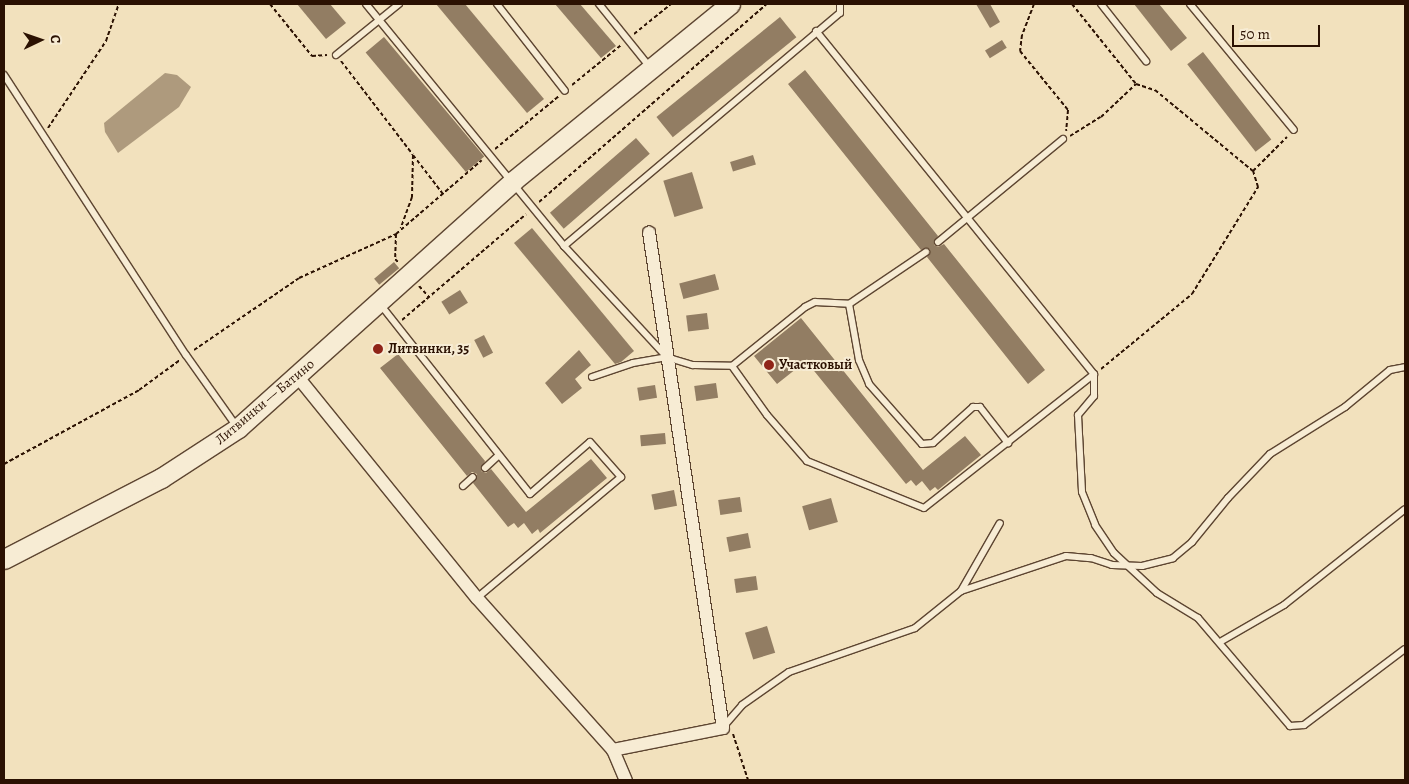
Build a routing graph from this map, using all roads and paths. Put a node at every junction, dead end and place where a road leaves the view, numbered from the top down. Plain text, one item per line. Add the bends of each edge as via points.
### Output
1 (119, 4) edge
2 (270, 4) edge
3 (366, 4) edge
4 (399, 4) edge
5 (497, 4) edge
6 (599, 4) edge
7 (671, 4) edge
8 (729, 4) edge
9 (767, 4) edge
10 (840, 4) edge
11 (1034, 4) edge
12 (1072, 4) edge
13 (1101, 4) edge
14 (1190, 4) edge
15 (381, 20) junction
16 (816, 32) junction
17 (627, 40) junction
18 (336, 55) junction
19 (1146, 60) dead end
20 (652, 68) junction
21 (4, 75) edge
22 (1136, 84) junction
23 (565, 91) junction
24 (1294, 130) joint
25 (43, 136) junction
26 (1063, 139) junction
27 (490, 153) junction
28 (413, 155) junction
29 (1253, 171) junction
30 (513, 181) junction
31 (443, 194) junction
32 (532, 208) junction
33 (967, 218) junction
34 (400, 230) junction
35 (649, 232) dead end
36 (396, 234) junction
37 (938, 242) dead end
38 (564, 246) junction
39 (926, 252) dead end
40 (404, 268) dead end
41 (414, 281) dead end
42 (428, 297) junction
43 (377, 300) junction
44 (849, 304) junction
45 (399, 323) junction
46 (186, 355) junction
47 (666, 357) junction
48 (732, 366) junction
49 (1405, 367) edge
50 (1094, 374) junction
51 (297, 376) junction
52 (592, 377) dead end
53 (238, 428) junction
54 (1008, 443) junction
55 (498, 456) junction
56 (4, 464) edge
57 (485, 468) dead end
58 (473, 477) dead end
59 (463, 486) dead end
60 (1405, 509) edge
61 (1000, 523) dead end
62 (4, 559) edge
63 (1128, 564) junction
64 (961, 592) junction
65 (477, 598) junction
66 (1220, 642) junction
67 (1405, 649) edge
68 (723, 728) junction
69 (613, 750) junction
70 (626, 780) edge
71 (748, 780) edge

1 - 25 path via 106,41
2 - 18 path via 312,56
3 - 15 lane
4 - 15 lane
5 - 23 lane
6 - 17 lane
7 - 17 path
8 - 20 street, Литвинки — Батино
9 - 32 path
10 - 16 lane via 840,13
11 - 26 path via 1022,35 1020,51 1068,110 1068,127
12 - 22 path
13 - 19 lane
14 - 24 lane
15 - 18 lane
15 - 27 lane
16 - 33 lane
16 - 38 lane
17 - 20 lane
17 - 23 path
18 - 28 path
20 - 30 street, Литвинки — Батино
21 - 25 lane
22 - 26 path via 1101,117
22 - 29 path via 1155,90
23 - 27 path
24 - 29 path
25 - 46 lane
26 - 33 lane
27 - 30 lane
27 - 31 path
28 - 31 path
28 - 34 path via 412,197
29 - 50 path via 1258,187 1192,294
30 - 32 lane
30 - 43 street, Литвинки — Батино
31 - 34 path
32 - 38 lane
32 - 42 path
33 - 37 lane
33 - 50 lane
34 - 36 path
35 - 47 street
36 - 40 path via 395,259
36 - 46 path via 298,278
38 - 47 lane
39 - 44 lane
41 - 42 path
42 - 45 path
43 - 45 lane
43 - 51 street, Литвинки — Батино
44 - 48 lane via 815,302 805,307
44 - 54 lane via 859,360 869,384 922,444 933,443 974,407 980,407
45 - 55 lane
46 - 53 lane
46 - 56 path via 140,390
47 - 48 lane via 693,365
47 - 52 lane via 633,363
47 - 68 street
48 - 54 lane via 806,461 920,508 927,506
49 - 63 lane via 1390,370 1346,407 1270,454 1240,484 1192,542 1173,558 1142,566
50 - 54 lane
50 - 63 lane via 1094,396 1078,415 1082,492 1094,525 1114,552
51 - 53 street, Литвинки — Батино
51 - 65 street
53 - 62 street, Литвинки — Батино via 161,478
55 - 57 lane
55 - 65 lane via 530,494 590,442 621,477
58 - 59 lane
60 - 66 lane via 1284,605
61 - 64 lane
63 - 64 lane via 1112,565 1091,558 1066,556
63 - 66 lane via 1158,593 1198,618
64 - 68 lane via 915,628 788,672 742,705
65 - 69 street
66 - 67 lane via 1290,726 1309,721
68 - 69 street
68 - 71 path via 734,735
69 - 70 street

